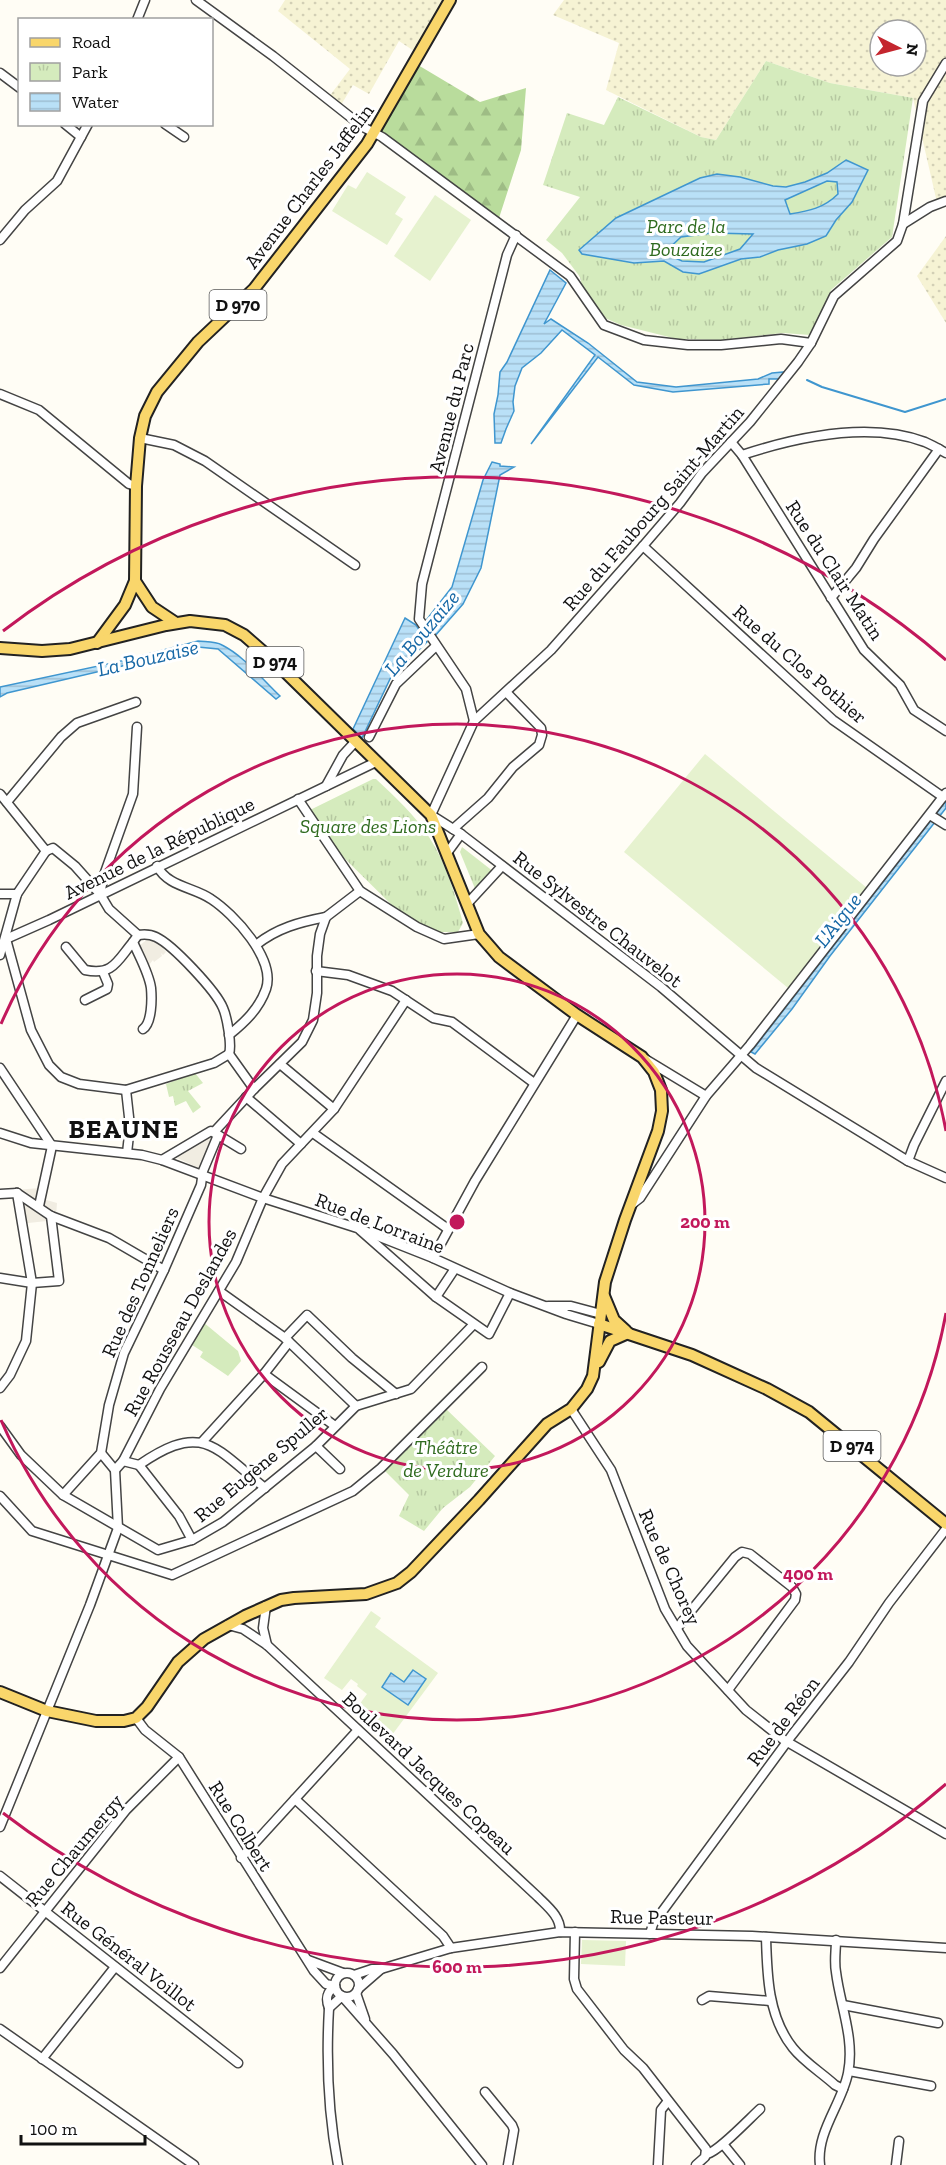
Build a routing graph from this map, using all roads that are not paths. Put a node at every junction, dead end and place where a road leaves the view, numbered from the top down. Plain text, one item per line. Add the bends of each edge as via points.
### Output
1 (145, 0) edge
2 (196, 0) edge
3 (450, 0) edge
4 (138, 18) edge
5 (946, 63) edge
6 (0, 73) edge
7 (18, 86) edge
8 (67, 126) edge
9 (87, 126) edge
10 (168, 126) edge
11 (373, 134) junction
12 (81, 137) junction
13 (184, 137) dead end
14 (946, 201) edge
15 (903, 224) junction
16 (516, 236) junction
17 (0, 240) edge
18 (811, 343) junction
19 (0, 394) edge
20 (140, 438) junction
21 (731, 442) junction
22 (942, 451) edge
23 (742, 455) junction
24 (136, 486) junction
25 (644, 546) junction
26 (355, 565) dead end
27 (135, 581) junction
28 (831, 598) junction
29 (176, 623) junction
30 (97, 643) junction
31 (436, 646) junction
32 (0, 648) edge
33 (507, 693) junction
34 (136, 702) dead end
35 (474, 721) junction
36 (137, 727) dead end
37 (946, 731) edge
38 (369, 737) dead end
39 (355, 742) junction
40 (376, 762) junction
41 (326, 786) junction
42 (0, 794) edge
43 (944, 795) edge
44 (298, 799) junction
45 (6, 802) junction
46 (431, 815) junction
47 (933, 818) junction
48 (946, 825) edge
49 (457, 832) junction
50 (46, 851) junction
51 (447, 853) junction
52 (157, 866) junction
53 (502, 866) junction
54 (360, 891) junction
55 (0, 894) edge
56 (17, 894) junction
57 (100, 894) junction
58 (467, 904) junction
59 (326, 917) junction
60 (479, 934) junction
61 (136, 938) junction
62 (6, 939) junction
63 (256, 945) junction
64 (66, 947) dead end
65 (0, 955) edge
66 (316, 971) junction
67 (104, 972) junction
68 (85, 1000) dead end
69 (406, 1000) junction
70 (577, 1015) junction
71 (142, 1029) dead end
72 (229, 1035) junction
73 (229, 1054) junction
74 (741, 1056) junction
75 (642, 1057) junction
76 (280, 1064) junction
77 (0, 1068) edge
78 (673, 1076) junction
79 (946, 1081) edge
80 (534, 1083) junction
81 (659, 1083) junction
82 (254, 1089) junction
83 (126, 1090) junction
84 (706, 1096) junction
85 (246, 1097) junction
86 (334, 1109) junction
87 (0, 1133) edge
88 (313, 1133) junction
89 (216, 1134) junction
90 (301, 1144) junction
91 (52, 1146) junction
92 (241, 1149) dead end
93 (128, 1153) junction
94 (162, 1160) junction
95 (908, 1161) junction
96 (202, 1176) junction
97 (946, 1178) edge
98 (17, 1192) junction
99 (0, 1194) edge
100 (263, 1198) junction
101 (631, 1205) junction
102 (39, 1206) junction
103 (51, 1216) junction
104 (357, 1228) junction
105 (448, 1229) junction
106 (433, 1258) junction
107 (164, 1270) junction
108 (454, 1270) junction
109 (0, 1278) edge
110 (32, 1283) junction
111 (219, 1291) junction
112 (603, 1292) junction
113 (510, 1293) junction
114 (436, 1297) junction
115 (544, 1306) junction
116 (600, 1319) junction
117 (614, 1320) junction
118 (473, 1325) junction
119 (628, 1333) junction
120 (287, 1340) junction
121 (482, 1367) dead end
122 (264, 1374) junction
123 (593, 1377) junction
124 (0, 1389) edge
125 (396, 1394) junction
126 (356, 1406) junction
127 (571, 1409) junction
128 (0, 1426) edge
129 (335, 1426) junction
130 (202, 1442) junction
131 (316, 1446) junction
132 (101, 1453) junction
133 (123, 1461) junction
134 (139, 1465) junction
135 (340, 1469) dead end
136 (115, 1470) junction
137 (265, 1488) junction
138 (63, 1494) junction
139 (0, 1496) edge
140 (946, 1524) edge
141 (118, 1528) junction
142 (946, 1529) edge
143 (192, 1540) junction
144 (109, 1554) junction
145 (266, 1606) junction
146 (228, 1625) junction
147 (677, 1628) junction
148 (267, 1645) junction
149 (728, 1690) junction
150 (0, 1692) edge
151 (47, 1711) junction
152 (136, 1718) junction
153 (358, 1730) junction
154 (787, 1742) junction
155 (179, 1757) junction
156 (295, 1799) junction
157 (0, 1827) edge
158 (946, 1834) edge
159 (241, 1858) junction
160 (0, 1876) edge
161 (45, 1910) junction
162 (560, 1932) junction
163 (575, 1932) junction
164 (650, 1934) junction
165 (766, 1937) junction
166 (836, 1940) junction
167 (451, 1948) junction
168 (946, 1948) edge
169 (308, 1960) junction
170 (116, 1967) junction
171 (0, 1968) edge
172 (381, 1969) junction
173 (343, 1973) junction
174 (354, 1975) junction
175 (335, 1986) junction
176 (357, 1991) junction
177 (342, 1996) junction
178 (702, 2000) dead end
179 (770, 2001) junction
180 (843, 2005) junction
181 (329, 2008) junction
182 (365, 2020) junction
183 (938, 2023) dead end
184 (0, 2030) edge
185 (42, 2059) junction
186 (238, 2063) dead end
187 (849, 2071) junction
188 (931, 2086) dead end
189 (843, 2089) junction
190 (485, 2092) dead end
191 (668, 2100) junction
192 (760, 2109) dead end
193 (899, 2142) dead end
194 (723, 2144) junction
195 (707, 2154) junction
196 (194, 2165) edge
197 (338, 2165) edge
198 (482, 2165) edge
199 (508, 2165) edge
200 (658, 2165) edge
201 (696, 2165) edge
202 (740, 2165) edge
203 (820, 2165) edge
204 (896, 2165) edge

1 - 4 street
2 - 11 street
3 - 11 main road, Avenue Charles Jaffelin / D 970
5 - 15 street via 923,101
6 - 7 street
8 - 12 street
9 - 12 street
10 - 13 street
11 - 16 street
11 - 20 main road, Avenue Charles Jaffelin / D 970 via 254,289 198,342 157,392
12 - 17 street via 57,181
14 - 15 street
15 - 18 street, Rue du Faubourg Saint-Martin via 897,241 834,296
16 - 18 street via 570,276 604,325 644,340 688,345 781,339
16 - 31 street, Avenue du Parc via 507,255 422,584 419,619
18 - 21 street, Rue du Faubourg Saint-Martin
19 - 24 street via 39,410
20 - 24 main road, Avenue Charles Jaffelin / D 970
20 - 26 street via 174,445 205,461
21 - 23 street, Rue du Clair Matin
21 - 25 street, Rue du Faubourg Saint-Martin
22 - 23 street via 926,442 888,434 850,432
22 - 28 street
23 - 28 street, Rue du Clair Matin
24 - 27 main road, Avenue Charles Jaffelin / D 970
25 - 33 street, Rue du Faubourg Saint-Martin
25 - 43 street, Rue du Clos Pothier via 833,720
27 - 29 main road via 152,607
27 - 30 main road via 125,605
28 - 37 street, Rue du Clair Matin via 858,643 900,685 911,707
29 - 30 main road, D 974
29 - 39 main road, D 974 via 218,623 244,635
30 - 32 main road, D 974 via 42,651
31 - 35 street, Avenue du Parc via 466,689
31 - 38 street via 396,684
33 - 35 street, Rue du Faubourg Saint-Martin
33 - 49 street via 541,728 539,745 513,767
34 - 45 street via 77,723
35 - 46 street, Rue du Faubourg Saint-Martin
36 - 57 street via 133,794
39 - 40 main road, D 974
39 - 41 street
40 - 41 street, Avenue de la République
40 - 46 main road, D 974
41 - 44 street, Avenue de la République
42 - 45 street
43 - 47 street
44 - 52 street, Avenue de la République
44 - 54 street
45 - 50 street
46 - 49 street, Rue Sylvestre Chauvelot
46 - 51 main road, D 974
47 - 48 street
47 - 74 street
49 - 51 street
49 - 53 street, Rue Sylvestre Chauvelot
50 - 56 street
50 - 57 street via 56,850
51 - 58 main road, D 974
52 - 57 street, Avenue de la République
52 - 63 street via 172,882 210,898 230,914
53 - 58 street
53 - 74 street, Rue Sylvestre Chauvelot via 661,987
54 - 59 street
54 - 60 street via 444,939
55 - 56 street
56 - 62 street
57 - 61 street
57 - 62 street, Avenue de la République
58 - 60 main road, D 974
59 - 63 street via 295,923
59 - 66 street
60 - 70 main road, D 974 via 499,957
61 - 67 street
61 - 71 street via 151,987 149,1020
61 - 72 street via 156,936 189,964 223,1008
62 - 65 street
62 - 83 street via 31,1030 49,1065 61,1077 79,1083
63 - 72 street via 267,975 267,988 251,1017
64 - 67 street via 85,970
66 - 69 street via 348,975
66 - 76 street via 313,1020 302,1042
67 - 68 street via 107,988
69 - 80 street via 433,1018 452,1022
69 - 86 street, Rue Rousseau Deslandes
70 - 75 main road, D 974
70 - 80 street
72 - 73 street
73 - 82 street
73 - 83 street via 214,1063
74 - 84 street
74 - 95 street, Rue Sylvestre Chauvelot
75 - 78 street
75 - 81 main road, D 974
76 - 82 street
76 - 86 street
77 - 91 street
78 - 81 street
78 - 84 street
79 - 95 street
80 - 105 street
81 - 101 main road, D 974 via 661,1120
82 - 85 street
83 - 93 street
84 - 101 street via 640,1198
85 - 89 street
85 - 90 street
86 - 88 street, Rue Rousseau Deslandes
87 - 91 street, Rue de Lorraine
88 - 90 street, Rue Rousseau Deslandes
88 - 105 street
89 - 92 street
89 - 94 street via 211,1131
89 - 96 street, Rue des Tonneliers
90 - 100 street, Rue Rousseau Deslandes via 282,1164
91 - 93 street, Rue de Lorraine
91 - 102 street
93 - 94 street, Rue de Lorraine
94 - 96 street, Rue de Lorraine
95 - 97 street, Rue Sylvestre Chauvelot
96 - 100 street, Rue de Lorraine
96 - 107 street, Rue des Tonneliers
98 - 99 street
98 - 102 street
98 - 110 street
100 - 104 street, Rue de Lorraine
100 - 111 street, Rue Rousseau Deslandes
101 - 112 main road, D 974
102 - 103 street
103 - 107 street via 109,1238
103 - 110 street via 59,1281
104 - 106 street, Rue de Lorraine
104 - 114 street
105 - 106 street
106 - 108 street, Rue de Lorraine
107 - 132 street, Rue des Tonneliers via 124,1353
108 - 113 street, Rue de Lorraine
108 - 114 street
109 - 110 street
110 - 124 street via 26,1341
111 - 120 street
111 - 133 street, Rue Rousseau Deslandes via 160,1389
112 - 116 main road, D 974
112 - 117 main road
113 - 115 street, Rue de Lorraine
113 - 118 street via 489,1334
114 - 118 street
115 - 116 street, Rue de Lorraine via 568,1315
115 - 116 street, Rue de Lorraine via 571,1306
116 - 117 main road
116 - 119 main road, D 974
116 - 123 main road
117 - 119 main road
118 - 125 street via 411,1389
119 - 123 main road via 607,1344
119 - 140 main road, D 974 via 692,1355 809,1412
120 - 122 street
120 - 125 street via 307,1315
120 - 126 street
121 - 144 street via 353,1491 172,1575
122 - 129 street
122 - 130 street
123 - 127 main road
125 - 126 street
126 - 129 street, Rue Eugène Spuller
127 - 145 main road via 547,1424 397,1583 366,1594 294,1598
127 - 147 street, Rue de Chorey via 611,1470
128 - 138 street, Rue Eugène Spuller via 21,1455
129 - 131 street, Rue Eugène Spuller
130 - 134 street via 175,1445
130 - 137 street via 212,1445
131 - 135 street
131 - 137 street, Rue Eugène Spuller
132 - 136 street
132 - 138 street
133 - 134 street
133 - 136 street, Rue Rousseau Deslandes
134 - 143 street via 179,1516
136 - 141 street
137 - 143 street, Rue Eugène Spuller via 223,1522
138 - 141 street, Rue Eugène Spuller
139 - 144 street via 32,1531
141 - 143 street, Rue Eugène Spuller via 158,1550
141 - 144 street
142 - 154 street, Rue de Réon
144 - 151 street
145 - 146 main road
145 - 148 street via 263,1628
146 - 148 street, Boulevard Jacques Copeau via 243,1629
146 - 152 main road via 204,1639 178,1662
147 - 149 street, Rue de Chorey via 687,1646
147 - 149 street via 742,1552 792,1587 795,1600
148 - 153 street, Boulevard Jacques Copeau
149 - 154 street, Rue de Chorey via 746,1710
150 - 151 main road
151 - 152 main road via 96,1721
151 - 157 street
152 - 155 street, Rue Colbert
153 - 156 street
153 - 162 street, Boulevard Jacques Copeau via 538,1897 557,1918
154 - 158 street, Rue de Chorey
154 - 164 street, Rue de Réon via 653,1924
155 - 159 street, Rue Colbert
155 - 161 street, Rue Chaumergy via 126,1810
156 - 159 street
156 - 167 street
159 - 169 street, Rue Colbert
160 - 161 street, Rue Général Voillot
161 - 170 street, Rue Général Voillot
161 - 171 street, Rue Chaumergy
162 - 163 street, Rue Pasteur
162 - 167 street, Rue Pasteur
163 - 164 street, Rue Pasteur
163 - 191 street via 574,1979 578,1989
164 - 165 street, Rue Pasteur
165 - 166 street, Rue Pasteur
165 - 179 street
166 - 168 street, Rue Pasteur
166 - 180 street via 835,1971
167 - 172 street, Rue Pasteur
169 - 173 street
169 - 175 street, Rue Colbert via 326,1984
170 - 185 street
170 - 186 street, Rue Général Voillot
172 - 174 street, Rue Pasteur
172 - 176 street, Rue Pasteur
173 - 174 street
173 - 175 street
174 - 176 street
175 - 177 street
175 - 181 street via 327,1995
176 - 177 street
176 - 182 street
177 - 181 street
177 - 182 street
178 - 179 street via 709,1996
179 - 189 street via 794,2049
180 - 183 street
180 - 187 street
181 - 197 street via 328,2097
182 - 198 street
184 - 185 street
185 - 196 street
187 - 188 street
187 - 189 street
189 - 203 street via 822,2140
190 - 199 street via 512,2125
191 - 195 street
191 - 200 street via 661,2109
192 - 194 street
193 - 204 street
194 - 195 street
194 - 202 street
195 - 201 street

